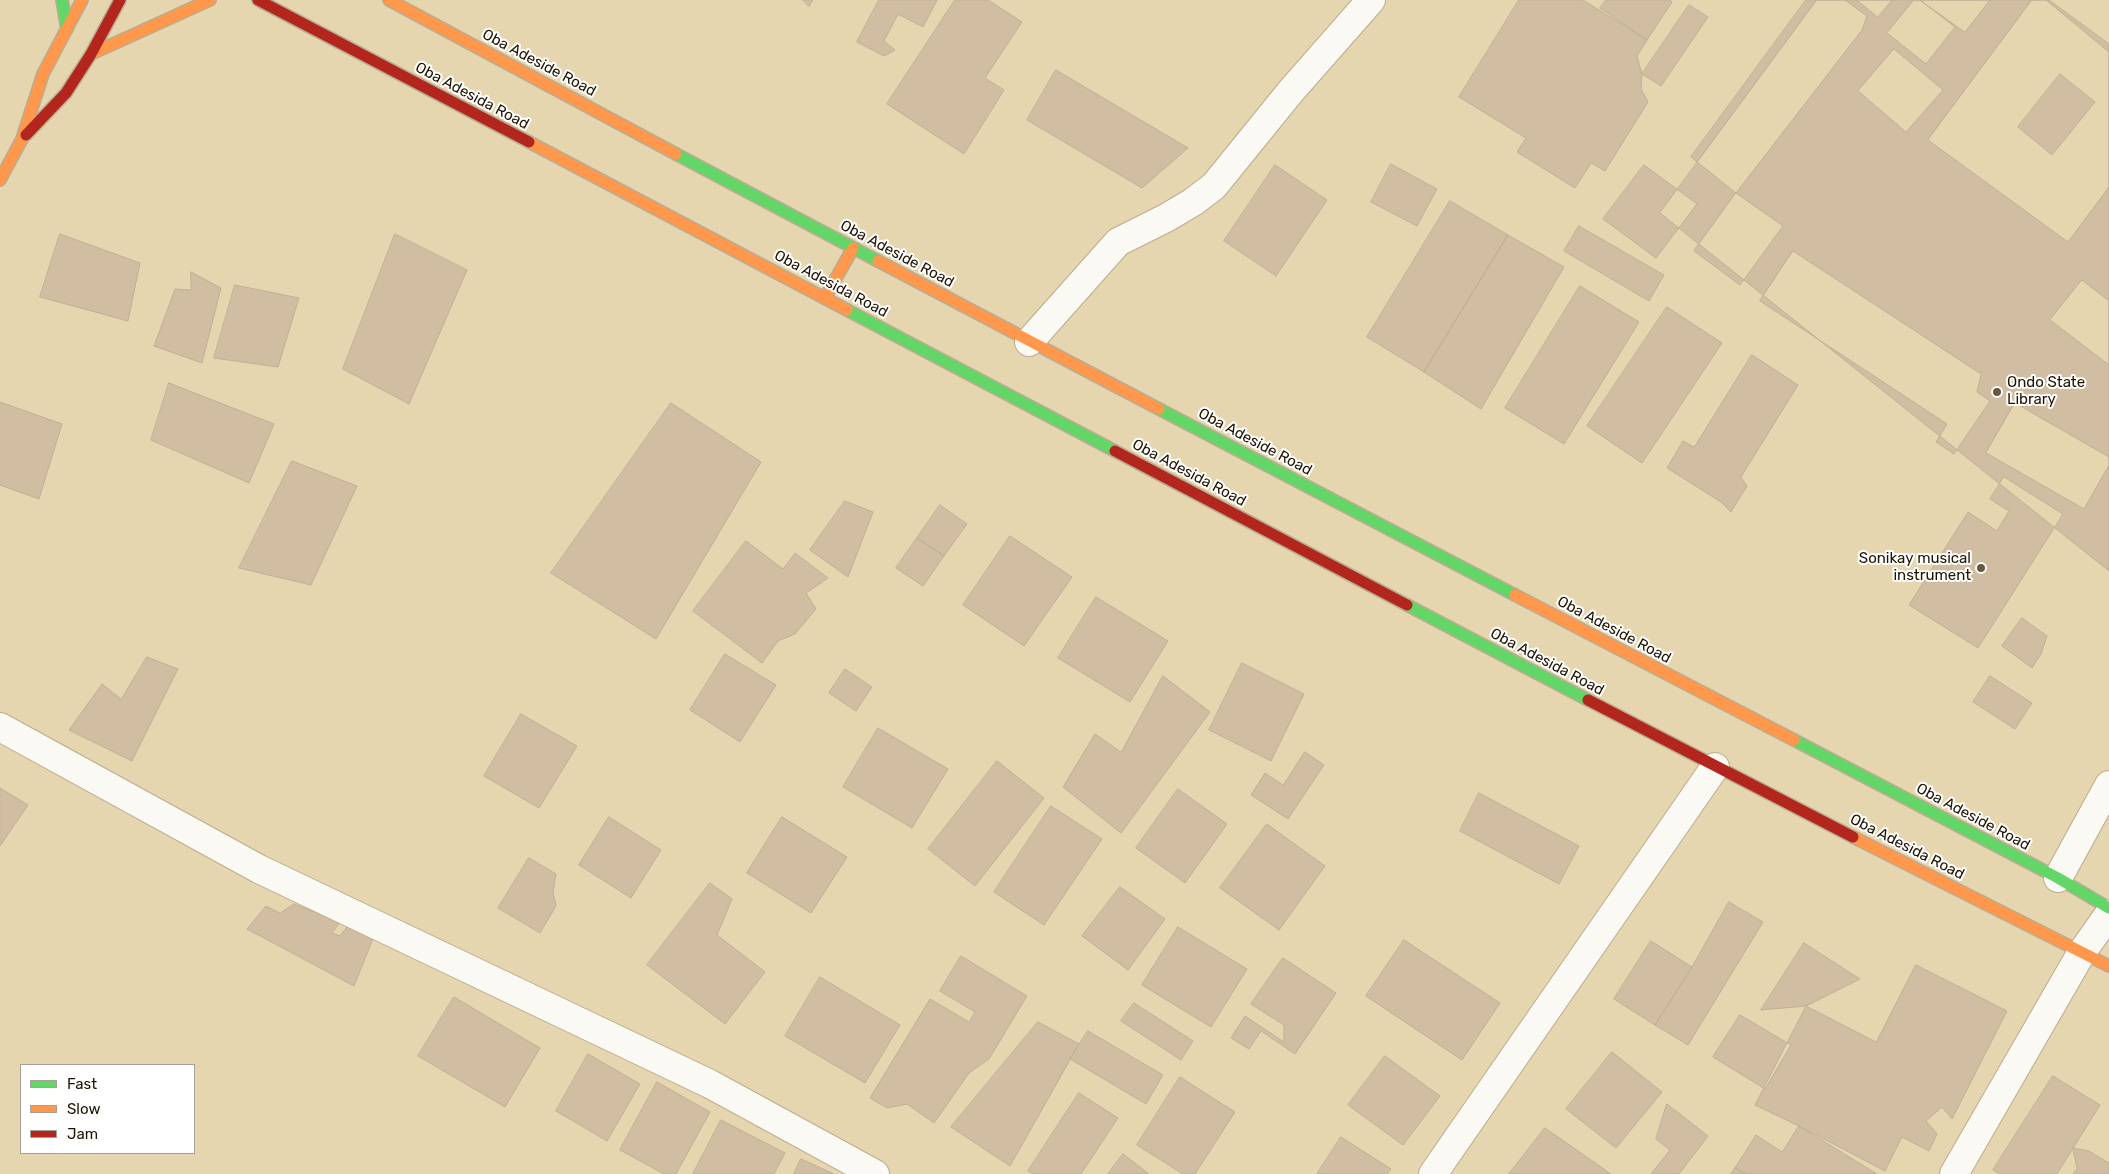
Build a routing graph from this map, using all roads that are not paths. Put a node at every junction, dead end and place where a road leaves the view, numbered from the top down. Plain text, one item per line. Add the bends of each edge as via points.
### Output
1 (62, 0) edge
2 (82, 0) edge
3 (120, 0) edge
4 (210, 0) edge
5 (258, 0) edge
6 (389, 0) edge
7 (1371, 0) edge
8 (67, 29) junction
9 (91, 54) junction
10 (22, 139) junction
11 (0, 180) edge
12 (853, 248) junction
13 (825, 298) junction
14 (1029, 342) junction
15 (0, 727) edge
16 (1715, 768) junction
17 (2109, 785) edge
18 (2058, 878) junction
19 (2109, 908) edge
20 (2109, 914) edge
21 (2082, 952) junction
22 (2109, 966) edge
23 (875, 1174) edge
24 (1434, 1174) edge
25 (1954, 1174) edge

1 - 8 main road
2 - 8 main road
3 - 9 main road
4 - 9 main road
5 - 13 main road, Oba Adesida Road
6 - 12 main road, Oba Adeside Road
7 - 14 street via 1214,186 1166,218 1118,242
8 - 10 main road via 43,74
9 - 10 main road via 66,93
10 - 11 main road
12 - 13 main road
12 - 14 main road, Oba Adeside Road
13 - 16 main road, Oba Adesida Road
14 - 18 main road, Oba Adeside Road
15 - 23 street via 259,869 710,1084
16 - 21 main road, Oba Adesida Road
16 - 24 street
17 - 18 street
18 - 19 main road, Oba Adeside Road
20 - 21 street
21 - 22 main road, Oba Adesida Road
21 - 25 street

